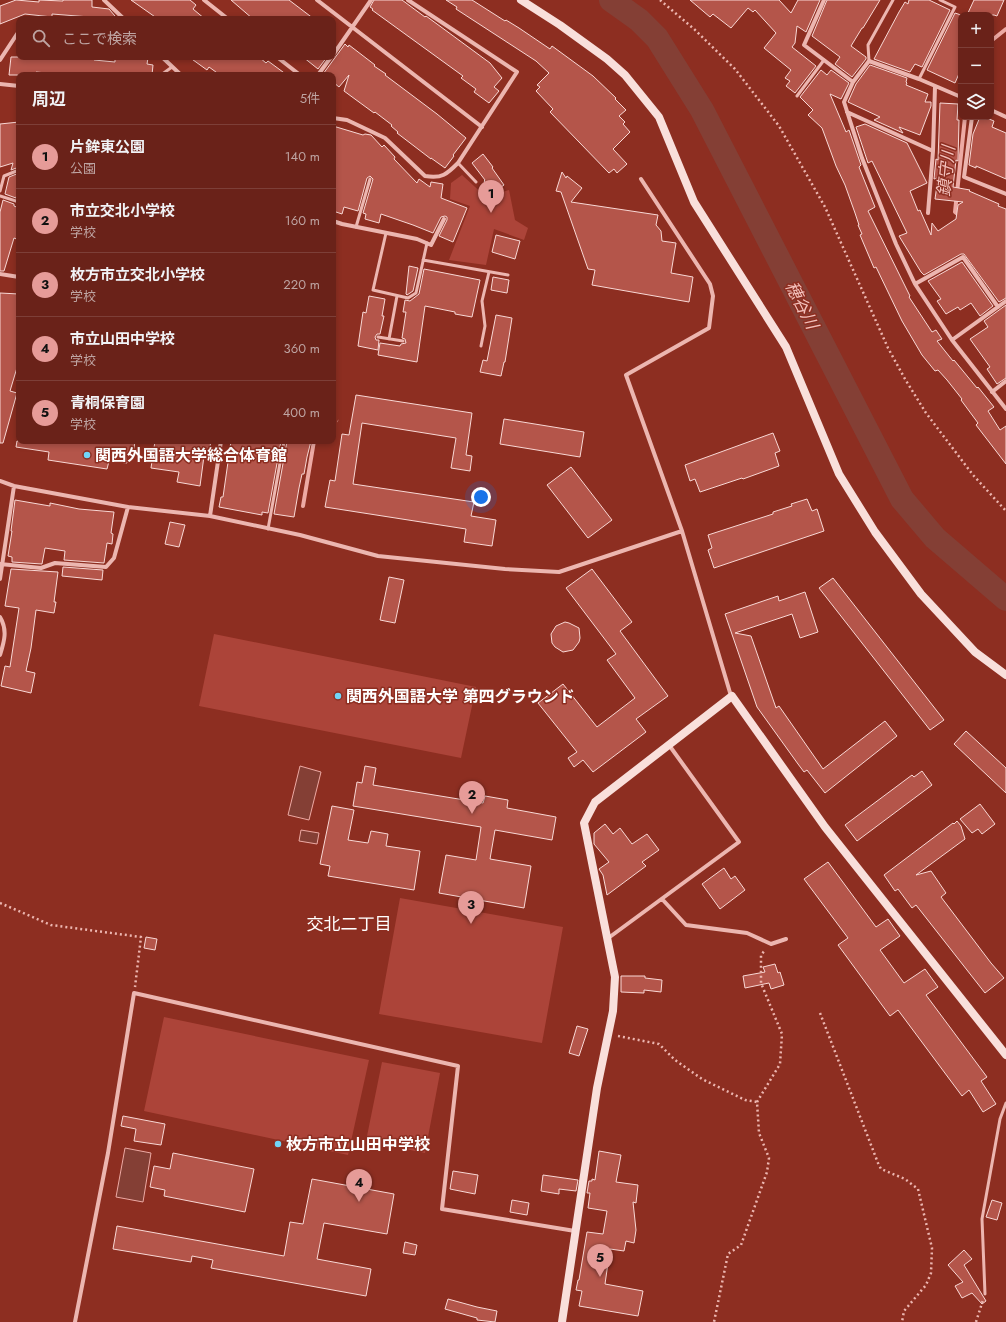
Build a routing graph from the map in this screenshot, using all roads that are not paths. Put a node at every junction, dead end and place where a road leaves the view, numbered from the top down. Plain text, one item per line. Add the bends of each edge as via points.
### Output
1 (104, 0) edge
2 (204, 0) edge
3 (317, 0) edge
4 (372, 0) edge
5 (408, 0) edge
6 (521, 0) edge
7 (824, 0) edge
8 (893, 0) edge
9 (940, 0) edge
10 (121, 16) edge
11 (224, 16) edge
12 (352, 28) junction
13 (16, 36) edge
14 (336, 50) edge
15 (0, 60) edge
16 (165, 60) edge
17 (281, 60) edge
18 (329, 60) edge
19 (824, 60) junction
20 (869, 61) junction
21 (172, 67) junction
22 (165, 72) edge
23 (178, 72) edge
24 (296, 72) edge
25 (320, 72) edge
26 (919, 79) junction
27 (853, 82) junction
28 (0, 84) edge
29 (16, 86) edge
30 (935, 87) junction
31 (797, 96) dead end
32 (958, 96) edge
33 (994, 111) edge
34 (847, 112) junction
35 (1006, 117) edge
36 (336, 118) edge
37 (972, 120) edge
38 (482, 127) junction
39 (933, 151) junction
40 (458, 163) junction
41 (16, 171) edge
42 (370, 179) dead end
43 (641, 179) dead end
44 (476, 182) dead end
45 (0, 191) edge
46 (1006, 194) edge
47 (0, 196) edge
48 (16, 201) edge
49 (928, 212) dead end
50 (444, 219) dead end
51 (336, 222) edge
52 (356, 226) junction
53 (386, 233) junction
54 (427, 243) junction
55 (423, 260) junction
56 (489, 272) junction
57 (0, 274) edge
58 (508, 275) dead end
59 (16, 277) edge
60 (915, 284) junction
61 (397, 296) junction
62 (1006, 301) edge
63 (998, 308) junction
64 (378, 337) dead end
65 (389, 339) junction
66 (952, 340) junction
67 (403, 341) dead end
68 (481, 346) dead end
69 (1006, 381) edge
70 (992, 392) junction
71 (1006, 409) edge
72 (221, 444) edge
73 (283, 444) edge
74 (0, 481) edge
75 (14, 486) junction
76 (128, 507) junction
77 (210, 516) junction
78 (268, 529) junction
79 (682, 531) junction
80 (1, 564) edge
81 (0, 579) edge
82 (0, 617) edge
83 (0, 655) edge
84 (1006, 675) edge
85 (732, 696) junction
86 (669, 745) junction
87 (662, 899) junction
88 (607, 939) junction
89 (786, 939) dead end
90 (1006, 1056) edge
91 (1006, 1103) edge
92 (575, 1231) junction
93 (985, 1294) road end
94 (75, 1322) edge
95 (562, 1322) edge

1 - 10 street
2 - 11 street
3 - 12 street
4 - 12 street
5 - 38 street via 517,72
6 - 84 street via 607,59 659,117 694,202 786,347 839,474 876,532 921,594 975,652
7 - 19 street via 804,45
8 - 20 lane via 868,45
9 - 26 lane via 954,7
12 - 14 street
12 - 38 street
13 - 15 street
16 - 21 street
17 - 24 street
18 - 25 street
19 - 27 street
19 - 31 lane
20 - 26 street
20 - 27 street
21 - 22 lane
21 - 23 street
26 - 30 street
27 - 34 street via 844,102
28 - 29 street
30 - 32 street
30 - 39 street
33 - 35 street
34 - 39 street
34 - 60 street via 862,158
36 - 40 street via 348,120 385,138 425,176 445,175
37 - 46 street via 964,177
38 - 40 street
39 - 49 street
40 - 44 lane
41 - 45 lane via 4,176
42 - 52 lane
43 - 79 street via 710,284 713,296 709,328 626,375
47 - 48 lane
50 - 54 street via 431,245
51 - 52 street
52 - 53 street
53 - 54 street
53 - 61 lane via 373,290
54 - 55 lane
55 - 56 lane
55 - 61 lane via 416,293 408,298
56 - 58 lane
56 - 68 lane via 482,301 484,326
57 - 59 street
60 - 63 street via 963,257
60 - 66 street
61 - 65 lane
62 - 63 street
63 - 66 street
64 - 65 lane
65 - 67 lane
66 - 70 street
69 - 70 street
70 - 71 street
72 - 77 street
73 - 78 lane
74 - 75 street
75 - 76 street
75 - 80 street
76 - 77 street
76 - 80 street via 114,558 106,567 55,563 41,568
77 - 78 street
78 - 79 street via 378,556 559,572
79 - 85 street
80 - 81 street
82 - 83 street via 5,638
85 - 86 street
85 - 90 street via 825,827
86 - 87 street via 739,842
86 - 88 street via 595,802 584,823
87 - 88 street
87 - 89 street via 686,925 747,933 771,944
88 - 92 street via 615,977 613,1011 596,1088
91 - 93 lane via 1000,1119 982,1218
92 - 94 street via 442,1209 458,1066 134,993 108,1153
92 - 95 street

